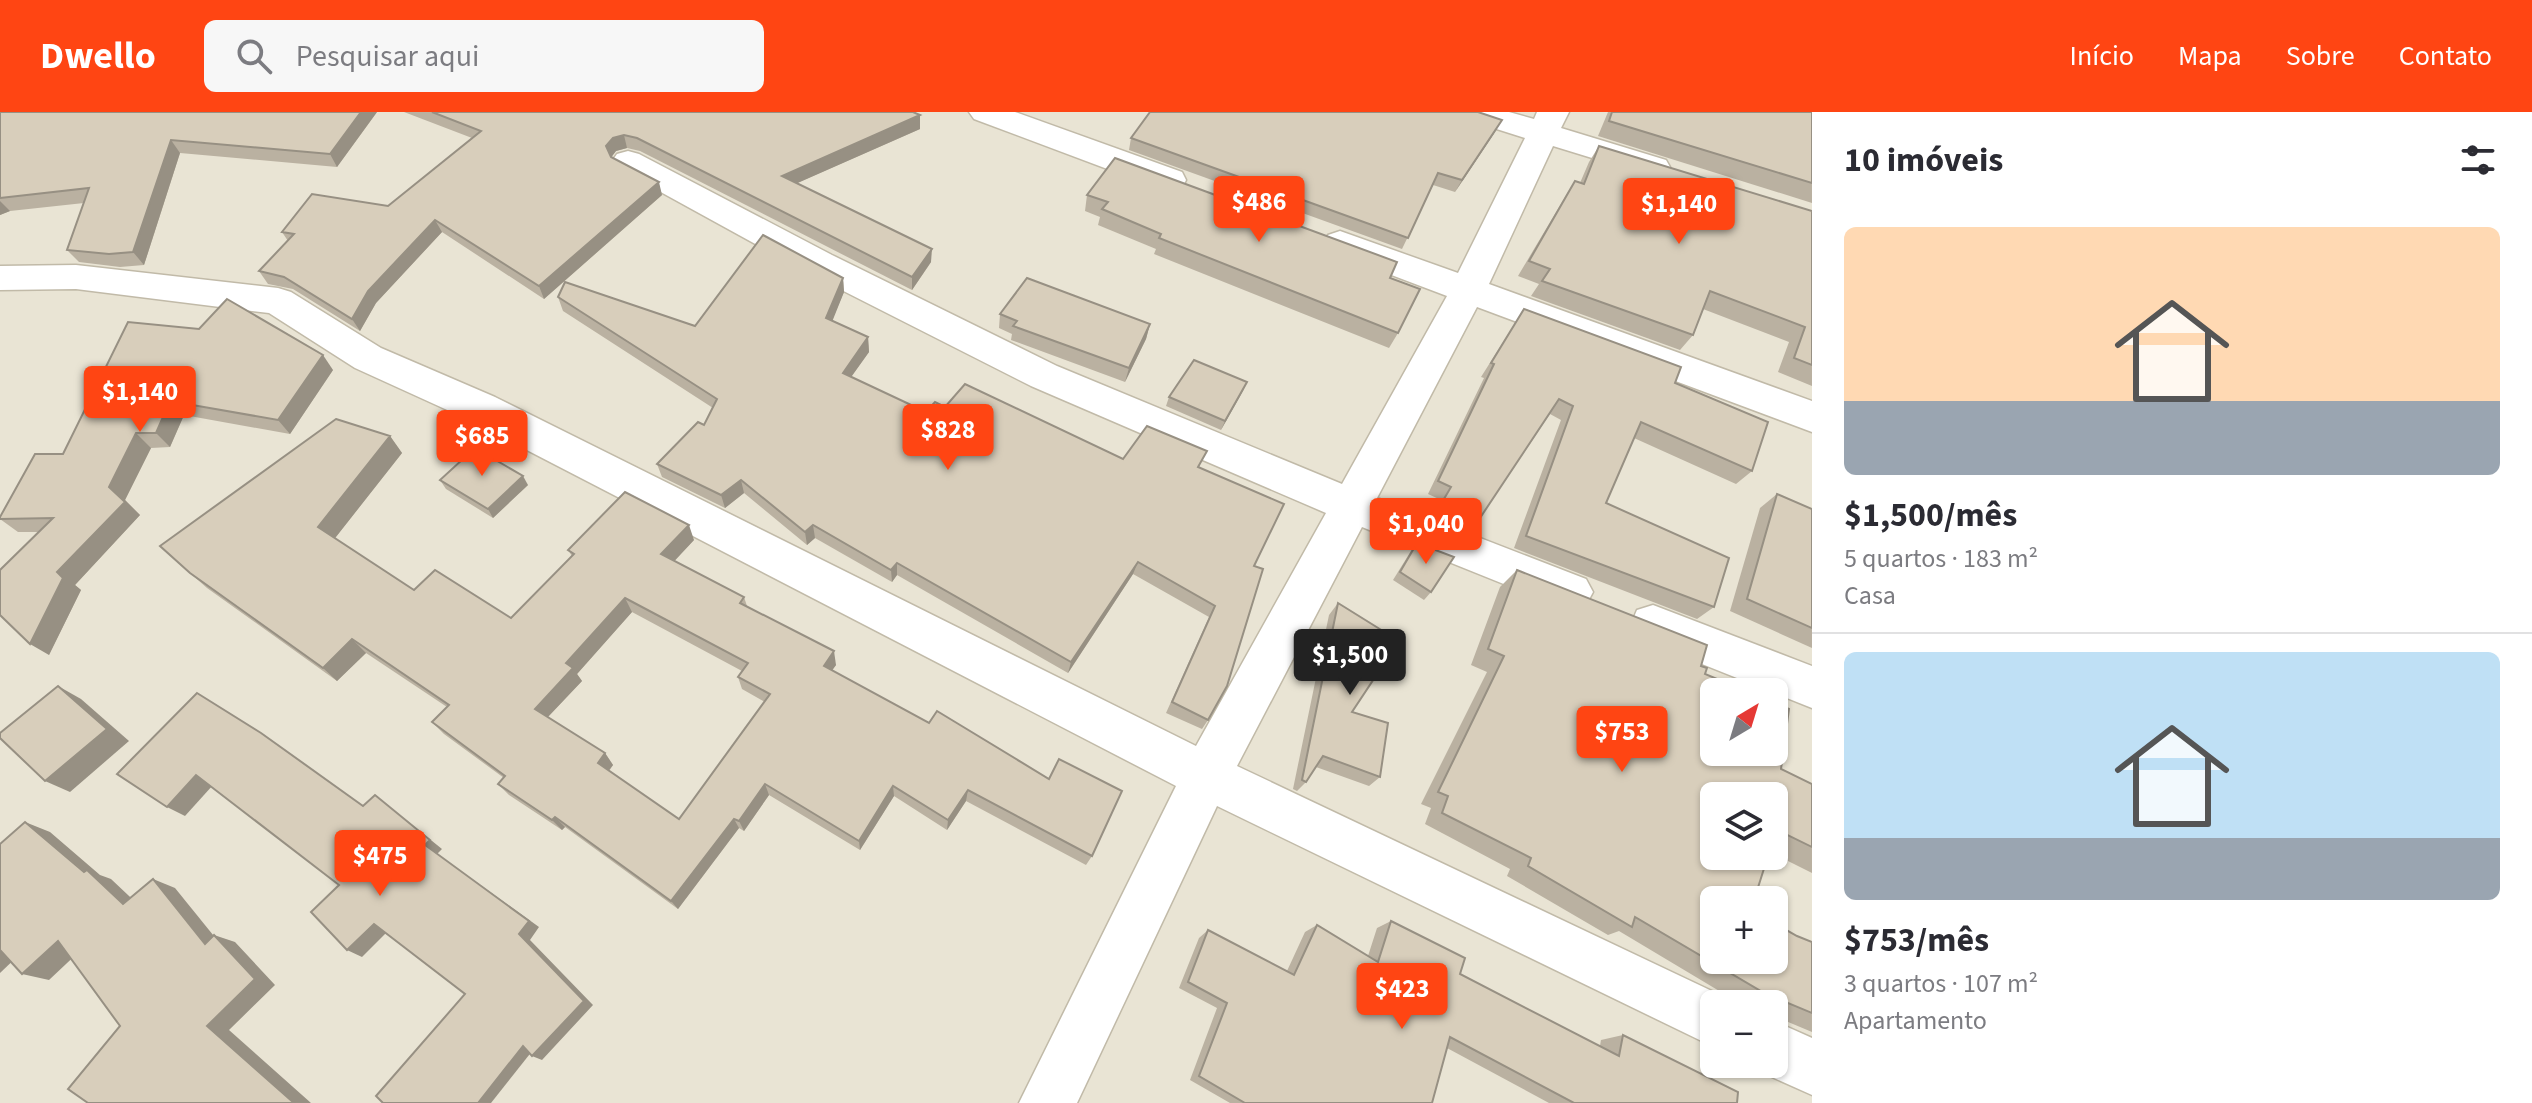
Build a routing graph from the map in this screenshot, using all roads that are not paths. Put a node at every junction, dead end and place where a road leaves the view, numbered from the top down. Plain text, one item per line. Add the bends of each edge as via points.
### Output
1 (985, 112) edge
2 (1476, 112) edge
3 (1549, 122) edge
4 (628, 161) dead end
5 (1678, 175) edge
6 (1205, 193) edge
7 (1307, 231) edge
8 (0, 278) edge
9 (1468, 290) junction
10 (1812, 417) edge
11 (1353, 506) junction
12 (1812, 687) edge
13 (1206, 776) junction
14 (1700, 1013) edge
15 (1788, 1056) edge
16 (1812, 1067) edge
17 (1047, 1103) edge

1 - 6 street
2 - 3 street
3 - 5 street
3 - 9 street
4 - 11 street via 1044,376
7 - 9 street
8 - 13 street via 76,277 278,301 368,358 580,457
9 - 10 street
9 - 11 street
11 - 12 street
11 - 13 street
13 - 14 street
13 - 17 street
15 - 16 street

